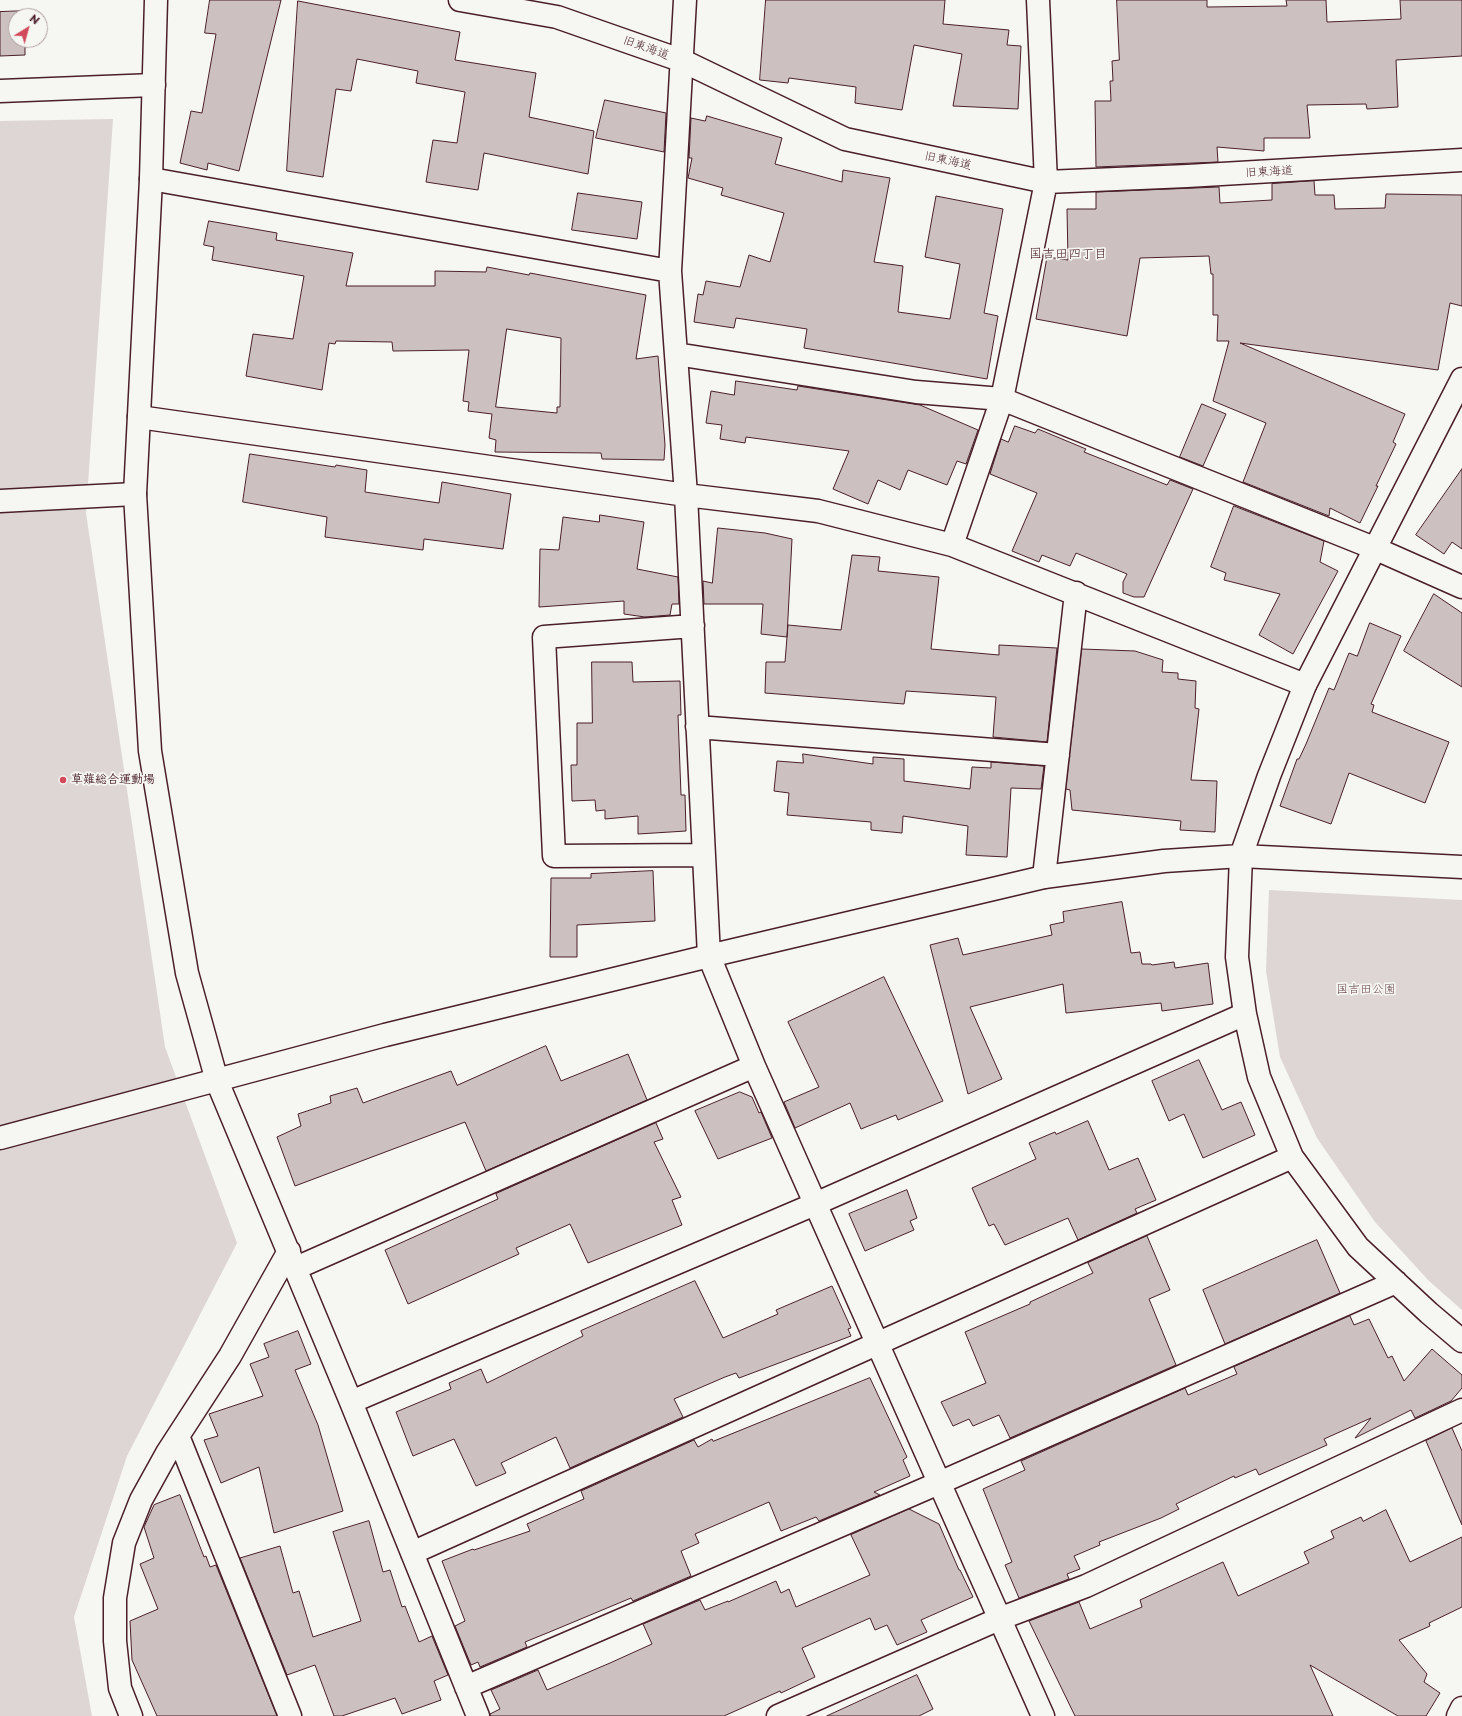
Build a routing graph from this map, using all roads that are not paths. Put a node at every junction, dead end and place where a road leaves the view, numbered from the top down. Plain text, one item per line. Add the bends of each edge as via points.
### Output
1 (156, 0) edge
2 (460, 0) edge
3 (685, 0) edge
4 (1038, 0) edge
5 (683, 61) junction
6 (154, 85) junction
7 (0, 91) edge
8 (1462, 160) edge
9 (151, 179) junction
10 (1046, 182) junction
11 (670, 271) junction
12 (676, 354) junction
13 (1462, 379) edge
14 (1002, 398) junction
15 (139, 417) junction
16 (135, 494) junction
17 (686, 495) junction
18 (0, 501) edge
19 (952, 545) junction
20 (1374, 548) junction
21 (1462, 587) edge
22 (1076, 593) junction
23 (693, 626) junction
24 (1305, 685) junction
25 (697, 727) junction
26 (1058, 755) junction
27 (704, 855) junction
28 (1241, 856) junction
29 (1462, 866) edge
30 (1044, 877) junction
31 (709, 956) junction
32 (1245, 1014) junction
33 (754, 1066) junction
34 (216, 1081) junction
35 (0, 1138) edge
36 (1292, 1157) junction
37 (815, 1204) junction
38 (293, 1259) junction
39 (1396, 1282) junction
40 (1462, 1341) edge
41 (876, 1343) junction
42 (351, 1402) junction
43 (1462, 1410) edge
44 (178, 1436) junction
45 (938, 1483) junction
46 (412, 1553) junction
47 (999, 1619) junction
48 (466, 1687) junction
49 (1462, 1708) edge
50 (131, 1716) edge
51 (290, 1716) edge
52 (478, 1716) edge
53 (778, 1716) edge
54 (1043, 1716) edge
55 (1458, 1716) edge

1 - 6 street
2 - 5 street, 旧東海道 via 557,17
3 - 5 street
4 - 10 street
5 - 10 street, 旧東海道 via 845,139
5 - 11 street
6 - 7 street
6 - 9 street
8 - 10 street, 旧東海道
9 - 11 street
9 - 15 street
10 - 14 street
11 - 12 street
12 - 14 street via 916,392
12 - 17 street
13 - 20 street
14 - 19 street
14 - 20 street
15 - 16 street
15 - 17 street
16 - 18 street
16 - 34 street via 150,751 187,973
17 - 19 street via 818,511
17 - 23 street
19 - 22 street
20 - 21 street
20 - 24 street
22 - 24 street
22 - 26 street
23 - 25 street
23 - 27 street via 544,637 554,856
24 - 28 street
25 - 26 street
25 - 27 street
26 - 30 street
27 - 31 street
28 - 29 street
28 - 30 street via 1164,861
28 - 32 street via 1237,956
30 - 31 street
31 - 33 street
31 - 34 street via 385,1035
32 - 36 street via 1259,1077
32 - 37 street
33 - 37 street
33 - 38 street
34 - 35 street
34 - 38 street
36 - 39 street via 1358,1247
36 - 41 street
37 - 41 street
37 - 42 street
38 - 42 street
38 - 44 street via 260,1306
39 - 40 street
39 - 45 street
41 - 45 street
41 - 46 street
42 - 46 street
43 - 47 street via 1086,1586
44 - 50 street via 141,1500 124,1543 115,1598 115,1641 120,1688
44 - 51 street
45 - 47 street
45 - 48 street
46 - 48 street
47 - 53 street
47 - 54 street
48 - 52 street
49 - 55 street

